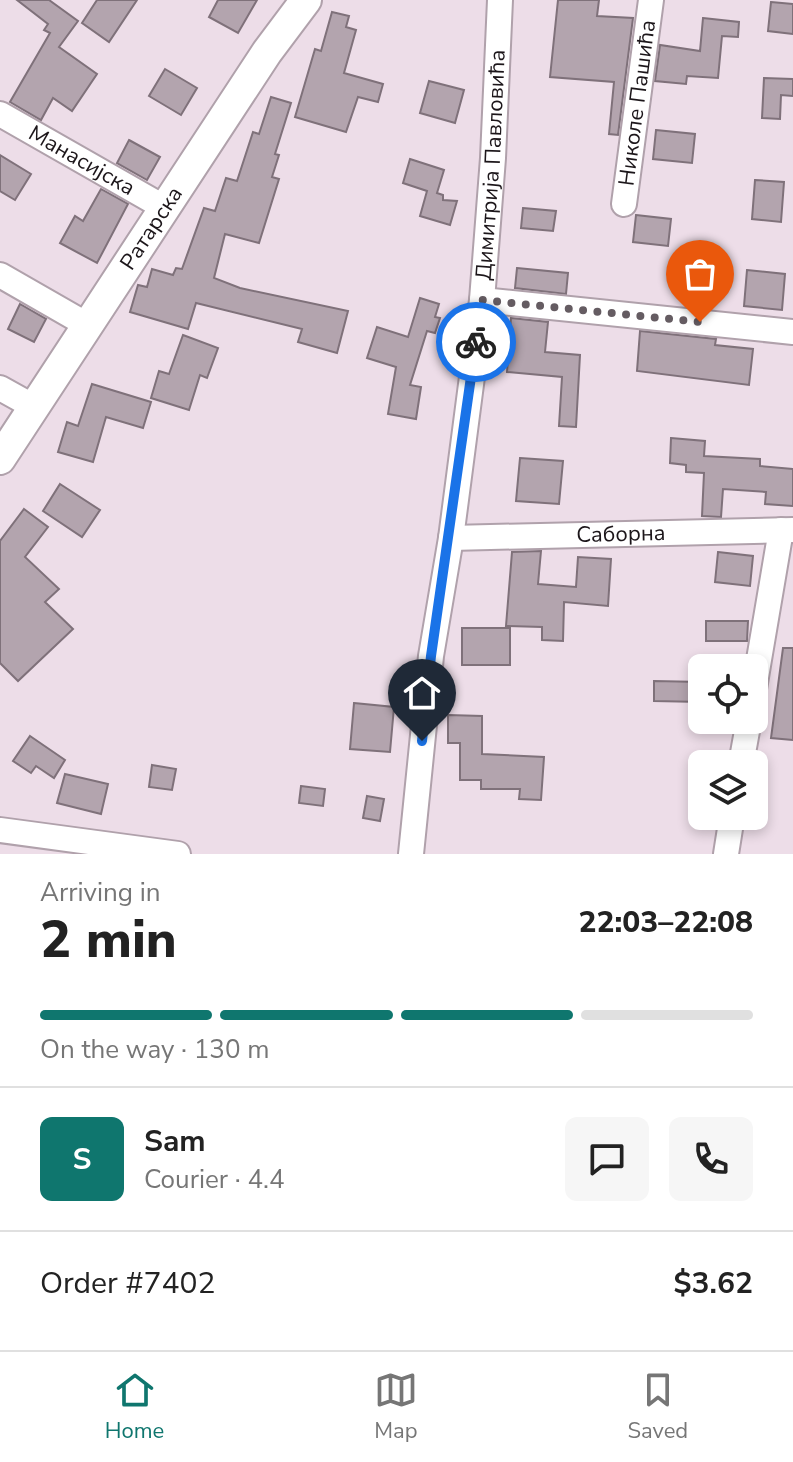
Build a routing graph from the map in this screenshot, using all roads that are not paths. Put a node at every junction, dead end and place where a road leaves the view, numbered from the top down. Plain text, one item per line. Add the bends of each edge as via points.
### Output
1 (306, 0) edge
2 (500, 0) edge
3 (651, 0) edge
4 (0, 114) edge
5 (624, 204) dead end
6 (165, 208) junction
7 (0, 275) edge
8 (482, 300) junction
9 (89, 326) junction
10 (793, 332) edge
11 (0, 388) edge
12 (36, 408) junction
13 (0, 459) edge
14 (787, 530) edge
15 (451, 538) junction
16 (761, 654) edge
17 (0, 830) edge
18 (730, 830) edge
19 (178, 854) edge
20 (411, 854) edge
21 (726, 854) edge

1 - 6 street, Ратарска
2 - 8 street, Димитрија Павловића
3 - 5 street, Николе Пашића
4 - 6 street, Манасијска
6 - 9 street, Ратарска
7 - 9 street
8 - 10 street
8 - 15 street, Димитрија Павловића
9 - 12 street, Ратарска
11 - 12 street
12 - 13 street, Ратарска
14 - 15 street, Саборна
14 - 16 street
15 - 20 street, Димитрија Павловића via 431,656
17 - 19 street
18 - 21 street

